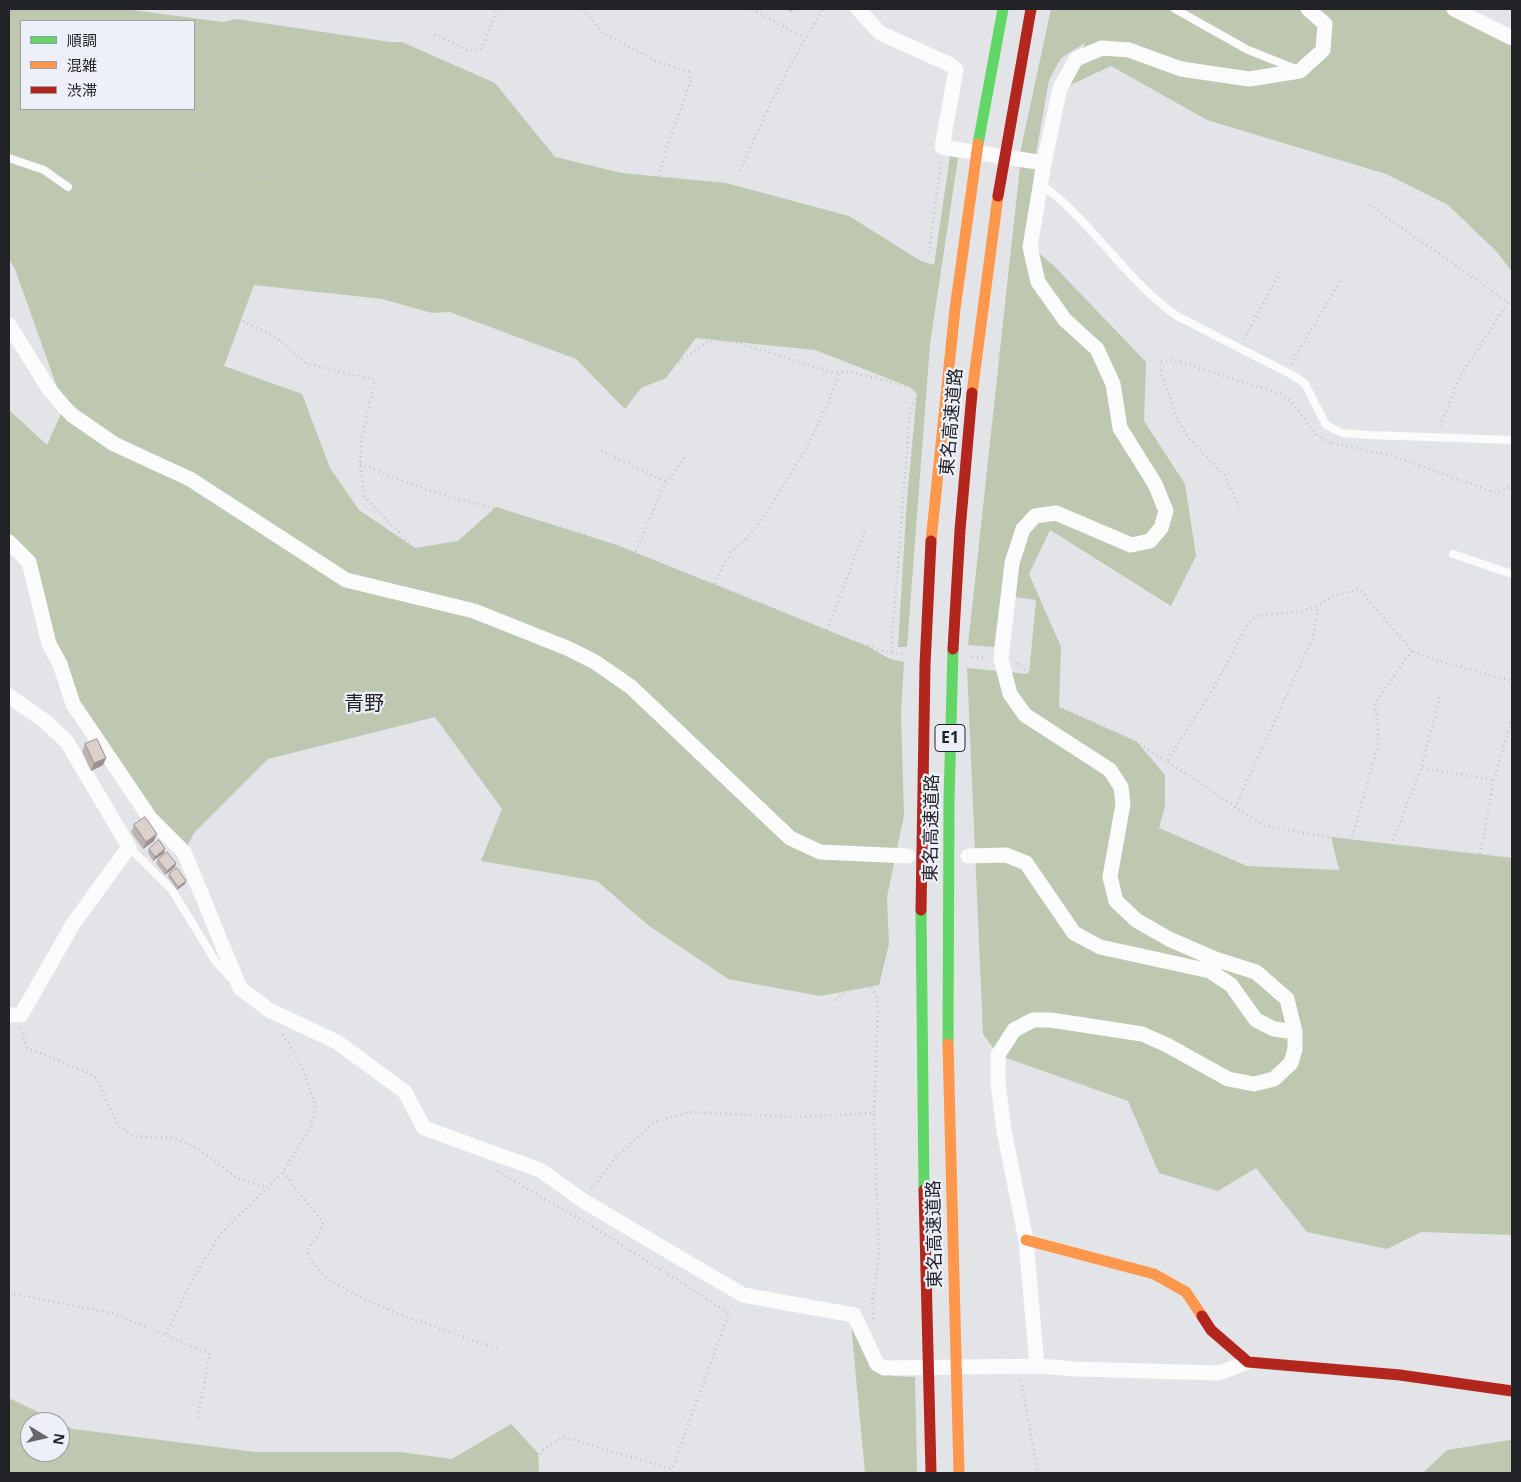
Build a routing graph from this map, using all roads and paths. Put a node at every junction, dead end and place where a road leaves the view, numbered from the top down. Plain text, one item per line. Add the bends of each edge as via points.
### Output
1 (497, 9) edge
2 (583, 9) edge
3 (752, 9) edge
4 (823, 9) edge
5 (858, 9) edge
6 (1003, 9) edge
7 (1030, 9) edge
8 (1175, 9) edge
9 (1308, 9) edge
10 (1454, 9) edge
11 (435, 34) dead end
12 (805, 38) junction
13 (1512, 38) edge
14 (1300, 71) junction
15 (295, 75) dead end
16 (201, 96) dead end
17 (357, 96) dead end
18 (136, 110) edge
19 (426, 123) dead end
20 (946, 148) junction
21 (234, 157) junction
22 (9, 158) edge
23 (272, 160) junction
24 (1039, 162) junction
25 (232, 168) junction
26 (740, 171) dead end
27 (332, 176) junction
28 (278, 180) junction
29 (658, 180) dead end
30 (1042, 185) junction
31 (68, 187) junction
32 (400, 199) junction
33 (1370, 205) dead end
34 (397, 208) junction
35 (929, 254) dead end
36 (1281, 270) dead end
37 (1340, 281) dead end
38 (9, 325) edge
39 (930, 344) dead end
40 (1239, 348) junction
41 (998, 354) dead end
42 (670, 368) dead end
43 (840, 372) junction
44 (1286, 372) junction
45 (1326, 425) junction
46 (1436, 437) junction
47 (1512, 440) edge
48 (1332, 444) junction
49 (601, 451) dead end
50 (686, 456) dead end
51 (360, 464) junction
52 (668, 482) junction
53 (1512, 486) edge
54 (1146, 497) dead end
55 (1240, 507) dead end
56 (866, 528) dead end
57 (9, 542) edge
58 (1453, 554) dead end
59 (634, 556) junction
60 (1512, 574) edge
61 (714, 584) junction
62 (445, 602) junction
63 (1318, 606) junction
64 (827, 630) junction
65 (1412, 651) junction
66 (1001, 659) junction
67 (1512, 681) edge
68 (9, 696) edge
69 (1440, 697) dead end
70 (1512, 718) edge
71 (1168, 762) junction
72 (1422, 768) junction
73 (1494, 780) junction
74 (1235, 808) junction
75 (1351, 841) junction
76 (1391, 845) junction
77 (129, 847) junction
78 (1480, 854) junction
79 (908, 856) dead end
80 (968, 856) dead end
81 (1512, 858) edge
82 (240, 988) junction
83 (834, 1001) dead end
84 (15, 1015) edge
85 (281, 1032) dead end
86 (1295, 1032) junction
87 (874, 1113) junction
88 (489, 1167) dead end
89 (283, 1172) junction
90 (266, 1187) junction
91 (582, 1200) junction
92 (1026, 1240) junction
93 (9, 1293) edge
94 (874, 1322) dead end
95 (166, 1334) junction
96 (497, 1349) dead end
97 (1248, 1362) junction
98 (1019, 1366) junction
99 (1037, 1366) junction
100 (884, 1368) junction
101 (1512, 1391) edge
102 (197, 1419) dead end
103 (529, 1473) edge
104 (874, 1473) edge
105 (931, 1473) edge
106 (959, 1473) edge
107 (1038, 1473) edge

1 - 11 path via 480,50 469,51
2 - 29 path via 603,33 656,61 689,72 691,81
3 - 12 path
4 - 12 path
5 - 20 street via 880,34 952,64 956,70
6 - 105 main road, 東名高速道路 / E1 via 985,97 962,253 930,547 921,933
7 - 106 main road, 東名高速道路 / E1 via 1012,102 971,406 959,546 951,704 948,932
8 - 14 lane via 1248,50
9 - 14 street via 1325,24 1323,50
10 - 13 street
12 - 26 path via 763,117
14 - 24 street via 1249,79 1181,69 1130,50 1102,48 1076,59 1060,88
15 - 23 path
16 - 21 path via 196,128 199,141
17 - 27 path
18 - 25 path via 189,146
19 - 32 path
20 - 24 street
20 - 35 path
21 - 23 path via 242,161
21 - 25 path
22 - 31 lane via 44,170
23 - 27 path
24 - 30 street
25 - 28 path
27 - 32 path
28 - 31 path via 163,173
28 - 34 path via 323,200
30 - 40 lane via 1062,200 1164,307
30 - 66 street via 1030,247 1038,282 1066,320 1097,349 1113,384 1120,428 1155,484 1166,511 1161,528 1150,541 1131,545 1056,514 1036,516 1023,529 1012,563
31 - 51 path via 77,217 96,238 137,271 174,293 213,307 274,336 306,363 375,380 362,437
32 - 34 path
33 - 46 path via 1508,302 1461,375
34 - 39 path via 478,217 510,230 532,250 639,284 785,307 873,334
36 - 40 path
37 - 44 path
38 - 62 street via 49,389 72,415 114,444 190,479 346,580
40 - 44 lane
41 - 54 path via 1059,367 1070,393 1073,453
42 - 43 path via 710,340 734,342
43 - 61 path via 805,451 764,517 730,553
43 - 64 path via 910,387 917,393 910,412 891,653
44 - 45 lane via 1305,384
45 - 46 lane via 1342,432
45 - 48 path
46 - 47 lane
48 - 53 path via 1389,455 1497,493
48 - 55 path via 1309,428 1291,400 1281,394 1170,359 1160,362 1179,422 1188,437 1224,475
49 - 52 path
50 - 52 path
51 - 59 path via 427,490 559,526
51 - 62 path via 364,496 410,544
52 - 59 path via 653,508
56 - 64 path
57 - 82 street via 29,562 48,644 60,664 73,704 150,818 184,852
58 - 60 lane
59 - 61 path
61 - 64 path
62 - 79 street via 567,648 595,662 631,687 790,838 820,852
63 - 65 path via 1333,596 1359,589
63 - 71 path via 1298,612 1256,616 1247,625
63 - 74 path via 1313,638
65 - 67 path
65 - 75 path via 1375,703 1379,741
66 - 71 path via 1020,664 1059,708 1137,742
66 - 86 street via 1010,694 1025,715 1110,770 1120,788 1122,804 1110,877 1116,901 1136,920 1169,939 1256,972 1286,999
68 - 77 street via 68,742
69 - 72 path
70 - 73 path
71 - 74 path
72 - 73 path
72 - 76 path
73 - 78 path
74 - 75 path via 1264,826
75 - 76 path
76 - 78 path
77 - 82 lane via 172,890 216,962
77 - 84 street
78 - 81 path
80 - 86 street via 1006,856 1026,863 1074,933 1100,947 1210,971 1231,986 1256,1020
82 - 91 street via 269,1010 337,1042 405,1092 424,1128 540,1170
83 - 87 path via 849,990 870,986 876,995
84 - 90 path via 27,1048 97,1079 117,1124 132,1136 178,1140 193,1146 239,1179
85 - 89 path via 300,1063 316,1105 312,1127
86 - 92 street via 1295,1049 1290,1063 1274,1079 1254,1084 1228,1079 1167,1044 1142,1034 1051,1020 1032,1020 1014,1030 998,1055 998,1083 1004,1131
87 - 91 path via 797,1117 690,1112 654,1122 616,1157
87 - 94 path via 879,1255 872,1303
88 - 103 path via 590,1225 729,1314 672,1468 564,1437 544,1448
89 - 90 path
89 - 96 path via 323,1223 319,1235 307,1250 309,1260 334,1284
90 - 95 path via 220,1234
91 - 100 street via 743,1295 854,1315 877,1364
92 - 97 main road via 1154,1274 1186,1292 1211,1330
92 - 99 street
93 - 95 path via 116,1314
95 - 102 path via 210,1354
97 - 99 street via 1219,1373
97 - 101 main road via 1400,1375
98 - 99 street
98 - 100 street
98 - 107 path
100 - 104 path via 877,1398

